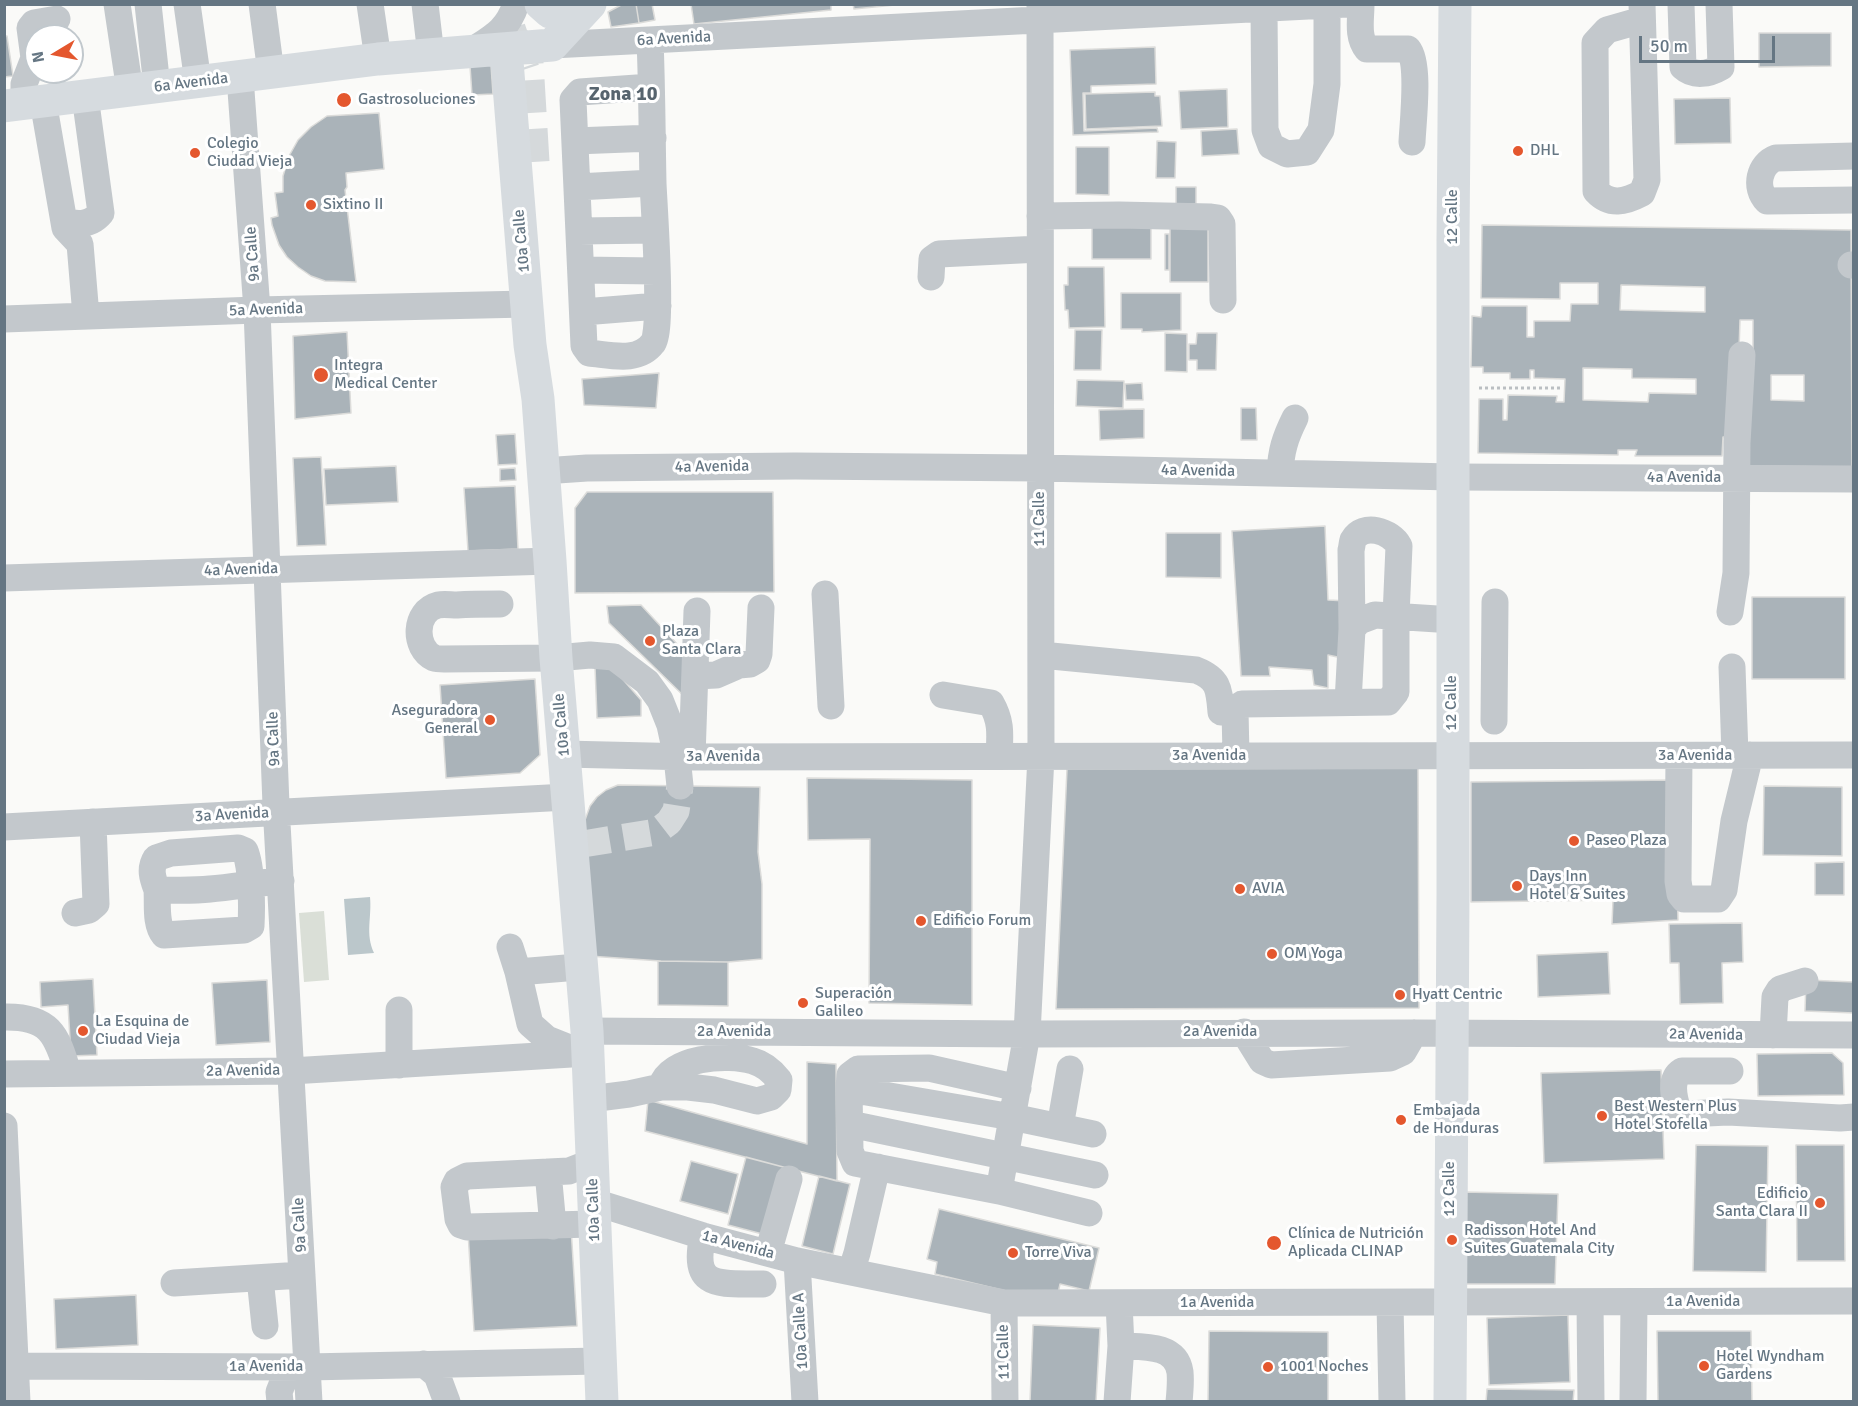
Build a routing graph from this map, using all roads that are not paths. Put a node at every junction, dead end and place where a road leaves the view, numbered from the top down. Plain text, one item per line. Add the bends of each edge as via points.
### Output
1 (117, 4) edge
2 (148, 4) edge
3 (187, 4) edge
4 (262, 4) edge
5 (370, 4) edge
6 (425, 4) edge
7 (442, 4) edge
8 (516, 4) edge
9 (1361, 4) edge
10 (1455, 4) edge
11 (1682, 4) edge
12 (1719, 4) edge
13 (548, 5) edge
14 (590, 5) edge
15 (1337, 5) edge
16 (1209, 8) edge
17 (1264, 9) junction
18 (1127, 10) edge
19 (1642, 12) edge
20 (1040, 13) edge
21 (57, 19) dead end
22 (650, 40) junction
23 (552, 45) junction
24 (506, 49) junction
25 (450, 54) junction
26 (378, 59) junction
27 (1415, 69) junction
28 (1454, 69) junction
29 (256, 75) junction
30 (198, 82) junction
31 (651, 87) junction
32 (144, 89) junction
33 (85, 96) junction
34 (24, 104) edge
35 (653, 138) junction
36 (575, 141) junction
37 (1412, 142) dead end
38 (1854, 156) edge
39 (533, 162) tunnel mouth
40 (653, 183) junction
41 (577, 187) junction
42 (1854, 200) edge
43 (1040, 216) junction
44 (64, 220) junction
45 (656, 230) junction
46 (579, 231) junction
47 (1040, 249) junction
48 (581, 270) junction
49 (657, 271) junction
50 (931, 277) dead end
51 (1223, 300) dead end
52 (527, 304) junction
53 (658, 306) junction
54 (256, 310) junction
55 (583, 312) junction
56 (86, 316) junction
57 (4, 319) edge
58 (1742, 354) dead end
59 (538, 399) junction
60 (1295, 418) dead end
61 (1040, 468) junction
62 (543, 471) junction
63 (1280, 473) junction
64 (1453, 477) junction
65 (1736, 478) junction
66 (1854, 479) edge
67 (550, 561) junction
68 (267, 569) junction
69 (4, 578) edge
70 (825, 594) dead end
71 (500, 604) dead end
72 (761, 608) dead end
73 (697, 611) dead end
74 (1467, 612) junction
75 (1730, 612) dead end
76 (1396, 616) junction
77 (1352, 629) junction
78 (1495, 633) junction
79 (1041, 655) junction
80 (556, 658) junction
81 (1732, 667) dead end
82 (696, 676) junction
83 (943, 694) dead end
84 (1348, 702) junction
85 (831, 706) dead end
86 (1221, 712) dead end
87 (1494, 721) dead end
88 (564, 754) junction
89 (1452, 755) junction
90 (1742, 755) junction
91 (1854, 755) edge
92 (999, 756) junction
93 (1041, 756) junction
94 (1236, 756) junction
95 (1679, 756) junction
96 (685, 757) junction
97 (680, 786) tunnel mouth
98 (567, 797) junction
99 (277, 812) junction
100 (170, 819) junction
101 (93, 822) junction
102 (4, 827) edge
103 (171, 853) junction
104 (281, 881) junction
105 (249, 884) junction
106 (157, 890) junction
107 (75, 913) dead end
108 (566, 968) dead end
109 (1805, 981) dead end
110 (399, 1010) dead end
111 (4, 1017) edge
112 (1452, 1033) junction
113 (1027, 1034) junction
114 (1773, 1035) junction
115 (1854, 1035) edge
116 (1730, 1036) junction
117 (581, 1044) junction
118 (399, 1065) junction
119 (1070, 1069) dead end
120 (291, 1071) junction
121 (1730, 1071) junction
122 (68, 1073) junction
123 (4, 1074) edge
124 (661, 1087) dead end
125 (1018, 1088) junction
126 (849, 1089) junction
127 (590, 1099) junction
128 (1728, 1112) junction
129 (1854, 1117) edge
130 (1012, 1118) junction
131 (850, 1124) junction
132 (4, 1126) edge
133 (1060, 1127) junction
134 (1093, 1134) dead end
135 (1005, 1156) junction
136 (592, 1162) junction
137 (877, 1167) junction
138 (548, 1172) junction
139 (1095, 1175) dead end
140 (789, 1179) dead end
141 (999, 1191) junction
142 (594, 1213) junction
143 (1089, 1213) dead end
144 (553, 1226) junction
145 (704, 1236) junction
146 (768, 1253) junction
147 (797, 1261) junction
148 (851, 1272) junction
149 (302, 1275) junction
150 (260, 1278) junction
151 (174, 1283) dead end
152 (763, 1284) dead end
153 (1854, 1301) edge
154 (1590, 1302) junction
155 (1634, 1302) junction
156 (1004, 1303) junction
157 (1127, 1303) junction
158 (1390, 1303) junction
159 (1449, 1303) junction
160 (265, 1326) dead end
161 (1128, 1347) junction
162 (600, 1361) junction
163 (424, 1364) junction
164 (9, 1366) edge
165 (298, 1367) junction
166 (16, 1401) edge
167 (280, 1401) edge
168 (309, 1401) edge
169 (447, 1401) edge
170 (602, 1401) edge
171 (805, 1401) edge
172 (1005, 1401) edge
173 (1117, 1401) edge
174 (1179, 1401) edge
175 (1392, 1401) edge
176 (1450, 1401) edge
177 (1591, 1401) edge
178 (1633, 1401) edge

1 - 32 street
2 - 32 street
3 - 30 street
4 - 29 street, 9a Calle
5 - 26 street
6 - 25 street
7 - 25 street
8 - 25 street via 503,29
9 - 27 street via 1360,23 1367,49 1408,49 1413,54
10 - 28 main road, 12 Calle
11 - 12 street via 1683,67 1690,73 1703,74 1721,67
13 - 14 main road via 550,12
14 - 23 main road
15 - 17 street, 6a Avenida
15 - 17 street via 1321,130 1307,152 1287,154 1271,146 1265,130
16 - 17 street, 6a Avenida
16 - 18 street, 6a Avenida
18 - 20 street, 6a Avenida
19 - 19 street via 1647,180 1642,193 1615,202 1603,199 1596,191 1595,43 1607,30
20 - 22 street, 6a Avenida
20 - 43 street, 11 Calle
21 - 34 street via 34,23 30,28 34,58 24,84
22 - 23 street, 6a Avenida
22 - 31 street
23 - 24 main road, 6a Avenida
24 - 25 main road, 6a Avenida
24 - 52 main road, 10a Calle
25 - 26 main road, 6a Avenida
26 - 29 main road, 6a Avenida
27 - 28 street
27 - 37 street
28 - 64 main road, 12 Calle
29 - 30 main road, 6a Avenida
29 - 54 street, 9a Calle
30 - 32 main road, 6a Avenida
31 - 35 street
31 - 36 street via 580,92 573,100
32 - 33 main road, 6a Avenida
33 - 34 main road, 6a Avenida
33 - 44 street via 101,213 95,220 83,223
34 - 44 street
35 - 36 street
35 - 40 street
36 - 41 street
38 - 42 street via 1769,160 1761,172 1760,187 1767,201
39 - 59 main road via 546,344
40 - 41 street
40 - 45 street
41 - 46 street
43 - 47 street, 11 Calle
43 - 51 street via 1218,218 1222,224
44 - 56 street via 65,228 80,244
45 - 46 street
45 - 49 street
46 - 48 street
47 - 50 street via 939,254 932,259
47 - 61 street, 11 Calle
48 - 49 street
48 - 55 street
49 - 53 street
52 - 54 street, 5a Avenida
52 - 59 main road, 10a Calle
53 - 55 street
53 - 55 street via 656,340 645,352 632,357 589,353 584,346
54 - 56 street, 5a Avenida
54 - 68 street, 9a Calle
56 - 57 street, 5a Avenida
58 - 65 street
59 - 62 main road, 10a Calle
60 - 63 street via 1285,437
61 - 62 street, 4a Avenida via 795,466
61 - 63 street, 4a Avenida
61 - 79 street, 11 Calle
62 - 67 main road, 10a Calle
63 - 64 street, 4a Avenida
64 - 65 street, 4a Avenida
64 - 74 main road, 12 Calle
65 - 66 street, 4a Avenida
65 - 75 street via 1736,573
67 - 68 street, 4a Avenida
67 - 80 main road, 10a Calle
68 - 69 street, 4a Avenida
68 - 99 street, 9a Calle
70 - 85 street
71 - 80 street via 438,605 422,617 420,640 434,658
72 - 82 street via 757,660 716,675
73 - 82 street
74 - 76 street
74 - 78 street
74 - 78 street
74 - 89 main road, 12 Calle
76 - 77 street via 1370,616
76 - 77 street via 1399,546 1388,534 1368,531 1353,540 1351,550
76 - 84 street via 1396,692 1388,702
77 - 84 street
78 - 87 street
79 - 86 street via 1196,670 1216,684
79 - 93 street, 11 Calle
80 - 88 main road, 10a Calle
80 - 96 street via 614,657 647,682 660,700
81 - 90 street
82 - 96 street
83 - 92 street via 991,703 1000,727
84 - 94 street via 1242,704 1235,710
88 - 96 street, 3a Avenida
88 - 98 main road, 10a Calle
89 - 94 street, 3a Avenida
89 - 95 street, 3a Avenida
89 - 112 main road, 12 Calle
90 - 91 street, 3a Avenida
90 - 95 street, 3a Avenida
90 - 95 street via 1724,890 1718,899 1697,900 1684,899 1678,881
92 - 93 street, 3a Avenida
92 - 96 street, 3a Avenida
93 - 94 street, 3a Avenida
93 - 113 street, 11 Calle
96 - 97 street
98 - 99 street, 3a Avenida
98 - 117 main road, 10a Calle via 578,846
99 - 100 street, 3a Avenida
99 - 104 street, 9a Calle
100 - 101 street, 3a Avenida
100 - 103 street
101 - 102 street, 3a Avenida
101 - 107 street via 96,904
103 - 105 street via 238,848 248,857
103 - 106 street via 156,858 152,864
104 - 105 street
104 - 120 street, 9a Calle
105 - 106 street
105 - 106 street via 251,926 244,930 165,935 160,930
108 - 117 street via 514,960 530,1024 547,1039
109 - 114 street via 1780,989 1775,997
110 - 118 street
111 - 122 street via 42,1023 54,1035
112 - 113 street, 2a Avenida
112 - 116 street, 2a Avenida
112 - 159 main road, 12 Calle
113 - 117 street, 2a Avenida
113 - 125 street, 11 Calle
114 - 115 street, 2a Avenida
114 - 116 street, 2a Avenida
116 - 121 street
117 - 118 street, 2a Avenida
117 - 127 main road, 10a Calle
118 - 120 street, 2a Avenida
119 - 133 street
120 - 122 street, 2a Avenida
120 - 149 street, 9a Calle
121 - 128 street
121 - 128 street via 1682,1071 1674,1081 1678,1111
122 - 123 street, 2a Avenida
124 - 127 street
125 - 126 street via 917,1068 858,1069 850,1075
125 - 130 street, 11 Calle
126 - 130 street
126 - 131 street
127 - 136 main road, 10a Calle
128 - 129 street
130 - 133 street
130 - 135 street, 11 Calle
131 - 135 street
131 - 137 street via 850,1151 855,1163
132 - 164 street
133 - 134 street
135 - 139 street
135 - 141 street, 11 Calle
136 - 138 street via 569,1171
136 - 142 main road, 10a Calle
137 - 141 street
137 - 148 street
138 - 144 street
138 - 144 street, 1a Avenida via 466,1176 454,1187 458,1219 467,1227
140 - 146 street
141 - 143 street
142 - 144 street, 1a Avenida
142 - 145 street, 1a Avenida
142 - 162 main road, 10a Calle
145 - 146 street, 1a Avenida
145 - 152 street via 701,1267 710,1280
146 - 147 street, 1a Avenida
147 - 148 street, 1a Avenida
147 - 171 street, 10a Calle A
148 - 156 street, 1a Avenida
149 - 150 street
149 - 165 street, 9a Calle
150 - 151 street
150 - 160 street
153 - 155 street, 1a Avenida
154 - 155 street, 1a Avenida
154 - 159 street, 1a Avenida
154 - 177 street
155 - 178 street
156 - 157 street, 1a Avenida
156 - 172 street, 11 Calle
157 - 158 street, 1a Avenida
157 - 161 street
158 - 159 street, 1a Avenida
158 - 175 street
159 - 176 main road, 12 Calle
161 - 173 street
161 - 174 street via 1167,1351 1176,1359 1180,1372
162 - 163 street, 1a Avenida
162 - 170 main road, 10a Calle
163 - 165 street, 1a Avenida
163 - 169 street via 437,1375
164 - 165 street, 1a Avenida
164 - 166 street
165 - 167 street via 279,1392
165 - 168 street, 9a Calle

